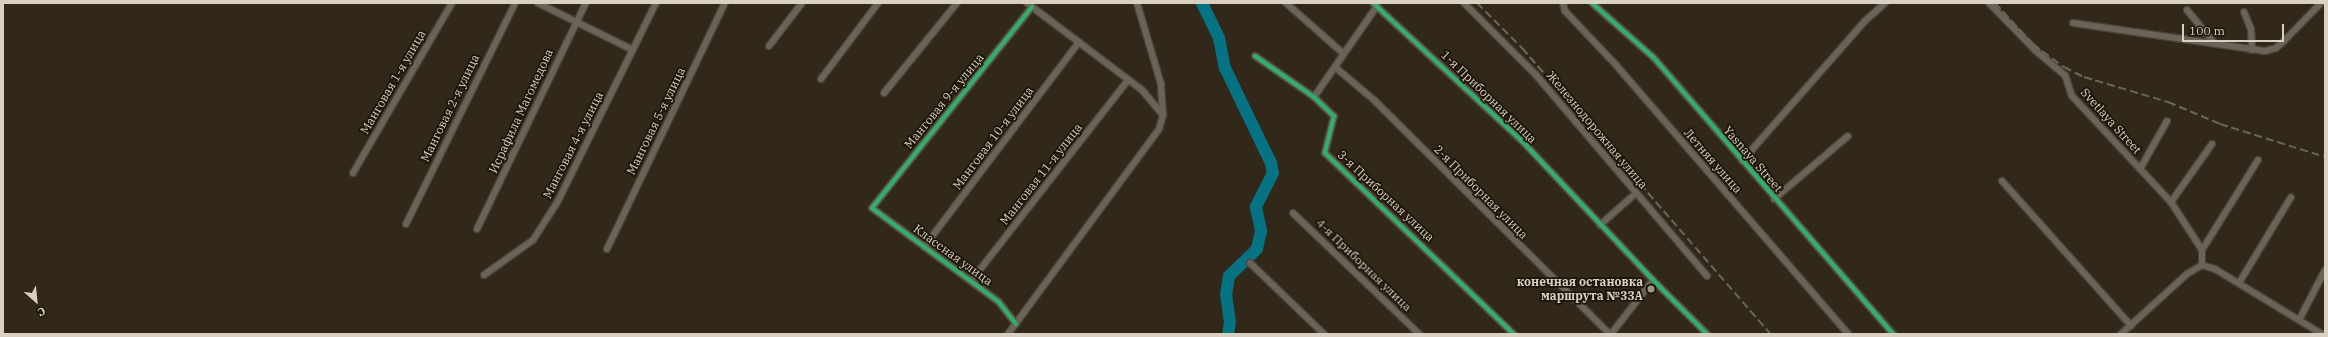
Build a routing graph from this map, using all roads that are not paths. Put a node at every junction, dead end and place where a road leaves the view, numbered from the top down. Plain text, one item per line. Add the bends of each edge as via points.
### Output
1 (452, 3) edge
2 (515, 3) edge
3 (538, 3) edge
4 (586, 3) edge
5 (656, 3) edge
6 (725, 3) edge
7 (802, 3) edge
8 (878, 3) edge
9 (956, 3) edge
10 (1137, 3) edge
11 (1286, 3) edge
12 (1464, 3) edge
13 (1563, 3) edge
14 (1592, 3) edge
15 (1885, 3) edge
16 (1989, 3) edge
17 (2321, 3) edge
18 (1029, 5) edge
19 (1375, 5) edge
20 (2187, 10) dead end
21 (2244, 12) dead end
22 (577, 22) junction
23 (2072, 23) dead end
24 (1079, 42) junction
25 (2215, 44) junction
26 (769, 46) dead end
27 (633, 50) junction
28 (2252, 50) junction
29 (1343, 53) junction
30 (1255, 56) dead end
31 (1335, 67) junction
32 (821, 79) dead end
33 (1128, 80) junction
34 (884, 93) dead end
35 (1314, 97) junction
36 (1163, 115) junction
37 (2167, 121) dead end
38 (1848, 136) dead end
39 (2212, 144) dead end
40 (2258, 160) dead end
41 (1742, 161) junction
42 (2140, 169) junction
43 (353, 173) dead end
44 (2002, 181) dead end
45 (1636, 193) junction
46 (2291, 197) dead end
47 (1774, 199) junction
48 (2171, 202) junction
49 (872, 208) joint
50 (1293, 213) dead end
51 (406, 224) dead end
52 (1600, 225) junction
53 (477, 229) dead end
54 (924, 247) junction
55 (607, 248) dead end
56 (2202, 250) junction
57 (1250, 263) dead end
58 (2202, 266) junction
59 (2325, 270) edge
60 (484, 275) dead end
61 (1707, 276) dead end
62 (1653, 280) junction
63 (971, 281) junction
64 (2239, 283) junction
65 (2299, 320) junction
66 (1016, 324) junction
67 (2131, 326) junction
68 (1008, 334) edge
69 (1324, 334) edge
70 (1419, 334) edge
71 (1514, 334) edge
72 (1611, 334) edge
73 (1707, 334) edge
74 (1848, 334) edge
75 (1893, 334) edge
76 (2121, 334) edge
77 (2322, 334) edge

1 - 43 street, Манговая 1-я улица
2 - 51 street, Манговая 2-я улица
3 - 22 street
4 - 22 street, Исрафила Магомедова
5 - 27 street, Манговая 4-я улица
6 - 55 street, Манговая 5-я улица
7 - 26 street
8 - 32 street
9 - 34 street
10 - 36 street via 1157,64
11 - 29 street
12 - 45 street, Железнодорожная улица via 1536,75
13 - 74 street, Летняя улица via 1565,11 1616,65
14 - 41 street, Yasnaya Street via 1654,58
15 - 41 street via 1865,21
16 - 42 street, Svetlaya Street via 2036,51 2065,75 2072,96
17 - 28 street via 2276,48 2266,51
18 - 24 street
18 - 49 street, Манговая 9-я улица
19 - 29 street
19 - 52 street, 1-я Приборная улица via 1490,110
20 - 25 street
21 - 28 street via 2251,29
22 - 27 street
22 - 53 street, Исрафила Магомедова
23 - 25 street
24 - 33 street
24 - 54 street, Манговая 10-я улица
25 - 28 street
27 - 60 street, Манговая 4-я улица via 558,200 533,240
29 - 31 street
30 - 35 street, 3-я Приборная улица
31 - 35 street
31 - 72 street, 2-я Приборная улица via 1374,100
33 - 36 street via 1152,100
33 - 63 street, Манговая 11-я улица
35 - 71 street, 3-я Приборная улица via 1334,116 1325,153 1390,212
36 - 66 street via 1159,129
37 - 42 street
38 - 47 street
39 - 48 street
40 - 56 street
41 - 47 street, Yasnaya Street
42 - 48 street, Svetlaya Street
44 - 67 street
45 - 52 street
45 - 61 street, Железнодорожная улица
46 - 64 street
47 - 75 street, Yasnaya Street
48 - 56 street, Svetlaya Street
49 - 54 street, Классная улица
50 - 70 street, 4-я Приборная улица
52 - 62 street, 1-я Приборная улица
54 - 63 street, Классная улица
56 - 58 street
57 - 69 street
58 - 64 street via 2215,269
58 - 67 street via 2187,274
59 - 65 street
62 - 72 street
62 - 73 street, 1-я Приборная улица
63 - 66 street, Классная улица via 999,302
64 - 65 street
65 - 77 street
66 - 68 street
67 - 76 street

